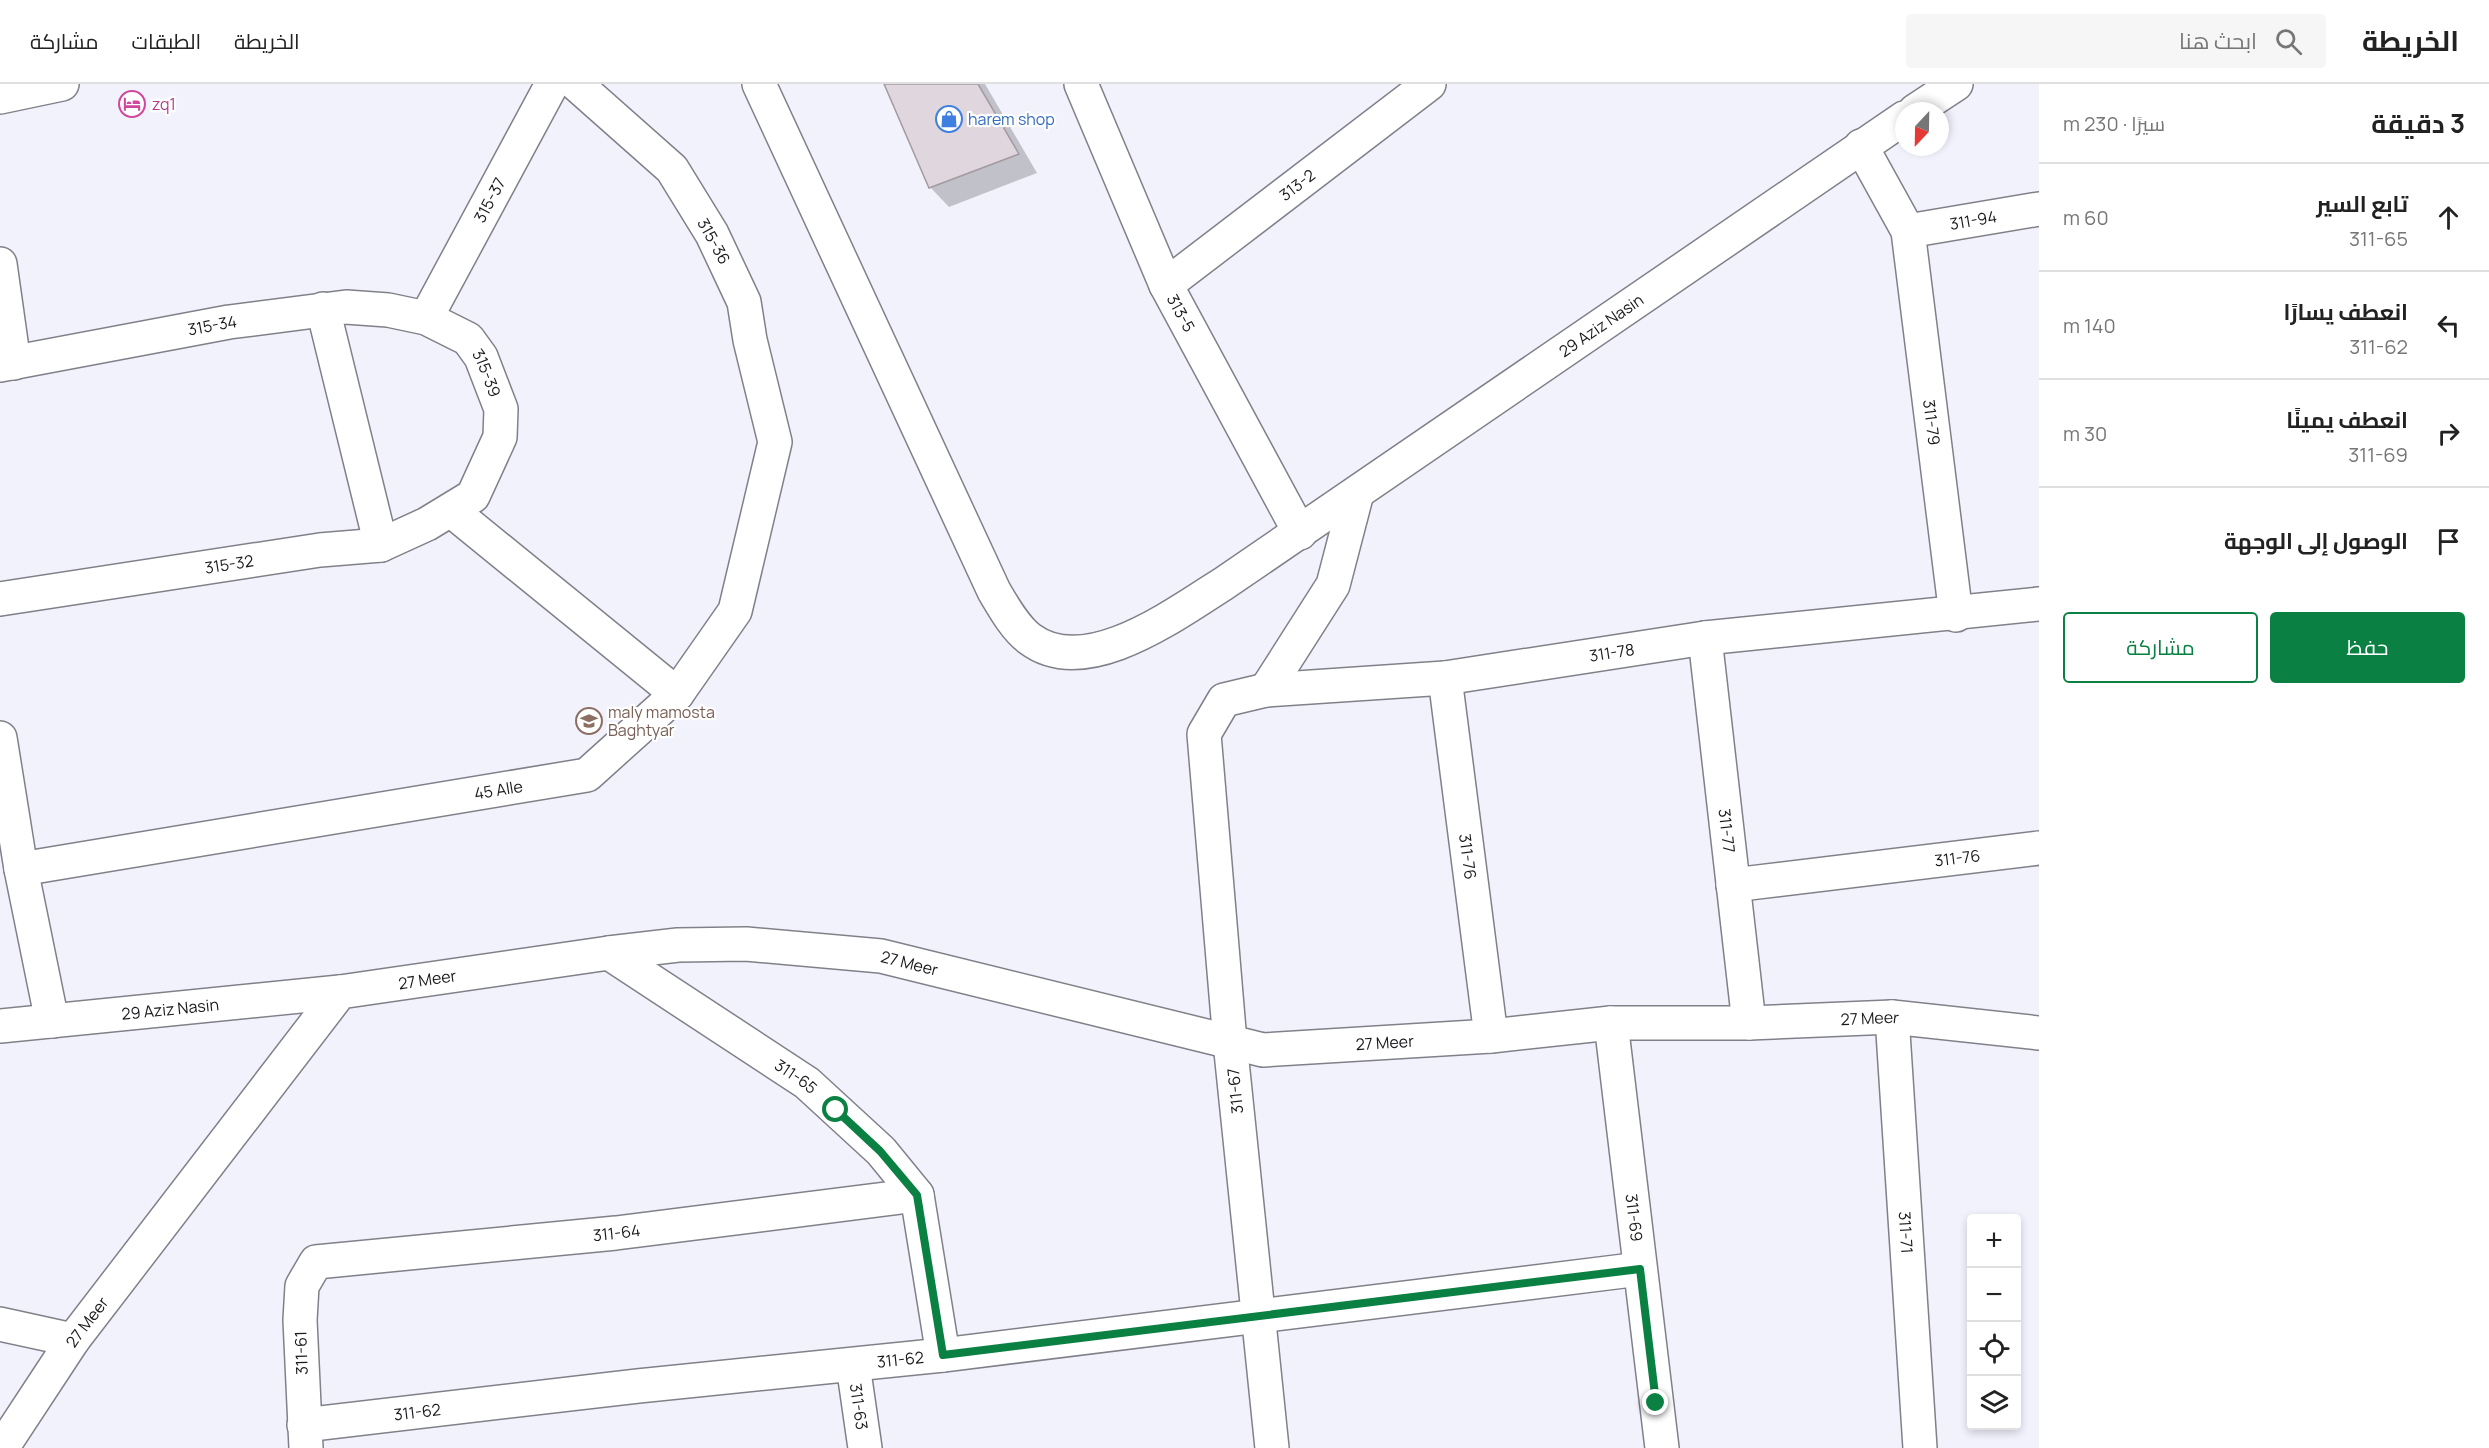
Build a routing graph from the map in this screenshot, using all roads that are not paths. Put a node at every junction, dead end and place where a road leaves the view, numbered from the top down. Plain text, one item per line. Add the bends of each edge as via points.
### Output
1 (62, 84) edge
2 (552, 84) edge
3 (576, 84) edge
4 (759, 84) edge
5 (1081, 84) edge
6 (1429, 84) edge
7 (1956, 84) edge
8 (0, 97) edge
9 (1929, 102) edge
10 (1895, 124) edge
11 (1861, 146) junction
12 (2039, 209) edge
13 (1908, 231) junction
14 (0, 264) edge
15 (1166, 285) junction
16 (323, 309) junction
17 (426, 318) junction
18 (7, 364) edge
19 (775, 442) joint
20 (1357, 493) junction
21 (452, 511) junction
22 (1300, 533) junction
23 (381, 545) junction
24 (0, 599) edge
25 (2039, 604) edge
26 (1956, 615) junction
27 (1705, 638) junction
28 (1445, 678) junction
29 (1266, 690) junction
30 (677, 694) junction
31 (1204, 734) joint
32 (0, 738) edge
33 (2039, 848) edge
34 (21, 869) junction
35 (1733, 885) junction
36 (609, 953) junction
37 (340, 992) junction
38 (1892, 1017) junction
39 (52, 1021) junction
40 (1611, 1023) junction
41 (1749, 1023) junction
42 (0, 1026) edge
43 (2039, 1033) edge
44 (1491, 1036) junction
45 (1230, 1042) junction
46 (917, 1195) junction
47 (316, 1262) joint
48 (1640, 1269) junction
49 (1257, 1315) junction
50 (0, 1324) edge
51 (73, 1340) junction
52 (943, 1355) junction
53 (853, 1365) junction
54 (305, 1436) edge
55 (2, 1448) edge
56 (865, 1448) edge
57 (1272, 1448) edge
58 (1662, 1448) edge
59 (1920, 1448) edge

1 - 8 street
2 - 17 street, 315-37
3 - 19 street, 315-36 via 672,169 712,234 744,302
4 - 22 street, 29 Aziz Nasin via 994,591 1030,639 1056,650 1089,653 1145,633
5 - 15 street, 313-5
6 - 15 street, 313-2
7 - 9 street
10 - 11 street, 29 Aziz Nasin
11 - 13 street
11 - 20 street, 29 Aziz Nasin
12 - 13 street, 311-94
13 - 26 street, 311-79
14 - 18 street
15 - 22 street, 313-5
16 - 17 street, 315-34 via 388,310
16 - 18 street, 315-34 via 229,322
16 - 23 street
17 - 21 street, 315-39 via 468,339 482,357 501,409 501,437 488,468 473,496
19 - 30 street, 45 Alle via 735,610
20 - 22 street, 29 Aziz Nasin
20 - 29 street via 1333,585
21 - 23 street, 315-32
21 - 30 street
23 - 24 street, 315-32 via 320,550
25 - 26 street, 311-78
26 - 27 street, 311-78
27 - 28 street, 311-78
27 - 35 street, 311-77
28 - 29 street, 311-78
28 - 44 street, 311-76
29 - 31 street, 311-78 via 1224,700
30 - 34 street, 45 Alle via 586,775
31 - 45 street, 311-67
32 - 34 street
33 - 35 street, 311-76
34 - 39 street
35 - 41 street, 311-77
36 - 37 street, 27 Meer
36 - 45 street, 27 Meer via 678,945 746,944 881,956
36 - 46 street, 311-65 via 807,1083 880,1151
37 - 39 street, 29 Aziz Nasin
37 - 51 street, 27 Meer
38 - 41 street, 27 Meer
38 - 43 street, 27 Meer
38 - 59 street, 311-71
39 - 42 street, 29 Aziz Nasin
40 - 41 street, 27 Meer
40 - 44 street, 27 Meer
40 - 48 street, 311-69
44 - 45 street, 27 Meer via 1263,1050
45 - 49 street, 311-67
46 - 47 street, 311-64 via 616,1233
46 - 52 street
47 - 54 street, 311-61 via 302,1286
48 - 49 street, 311-62
48 - 58 street, 311-69
49 - 52 street, 311-62
49 - 57 street, 311-67
50 - 51 street
51 - 55 street, 27 Meer
52 - 53 street, 311-62
53 - 54 street, 311-62 via 638,1386
53 - 56 street, 311-63

